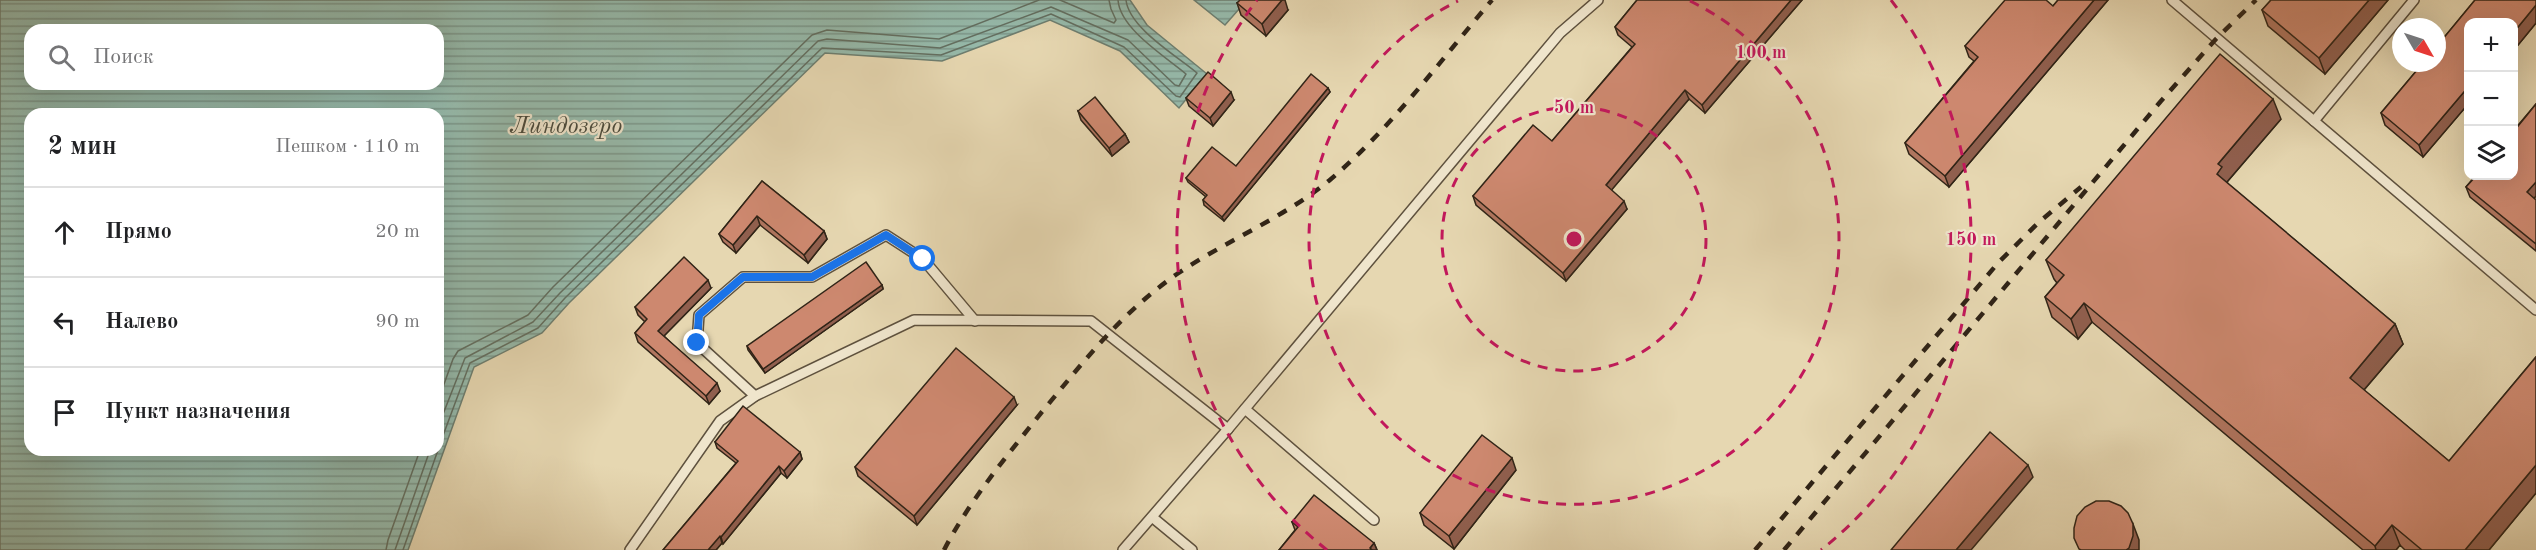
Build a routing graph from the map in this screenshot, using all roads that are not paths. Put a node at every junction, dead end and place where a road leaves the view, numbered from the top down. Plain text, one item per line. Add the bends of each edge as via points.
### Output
1 (1598, 0) edge
2 (2172, 0) edge
3 (2414, 0) edge
4 (2314, 121) junction
5 (2536, 309) edge
6 (975, 321) junction
7 (755, 396) junction
8 (1245, 409) junction
9 (1228, 429) junction
10 (1152, 517) junction
11 (1374, 519) dead end
12 (630, 550) edge
13 (1123, 550) edge
14 (1192, 550) edge

1 - 8 lane via 1560,33
2 - 4 lane
3 - 4 lane
4 - 5 lane
6 - 7 lane via 914,320
6 - 7 lane via 923,259 886,235 812,277 743,277 699,315 697,343
6 - 9 lane via 1091,321
7 - 12 lane via 720,421
8 - 9 lane
8 - 11 lane
9 - 10 lane
10 - 13 lane
10 - 14 lane

